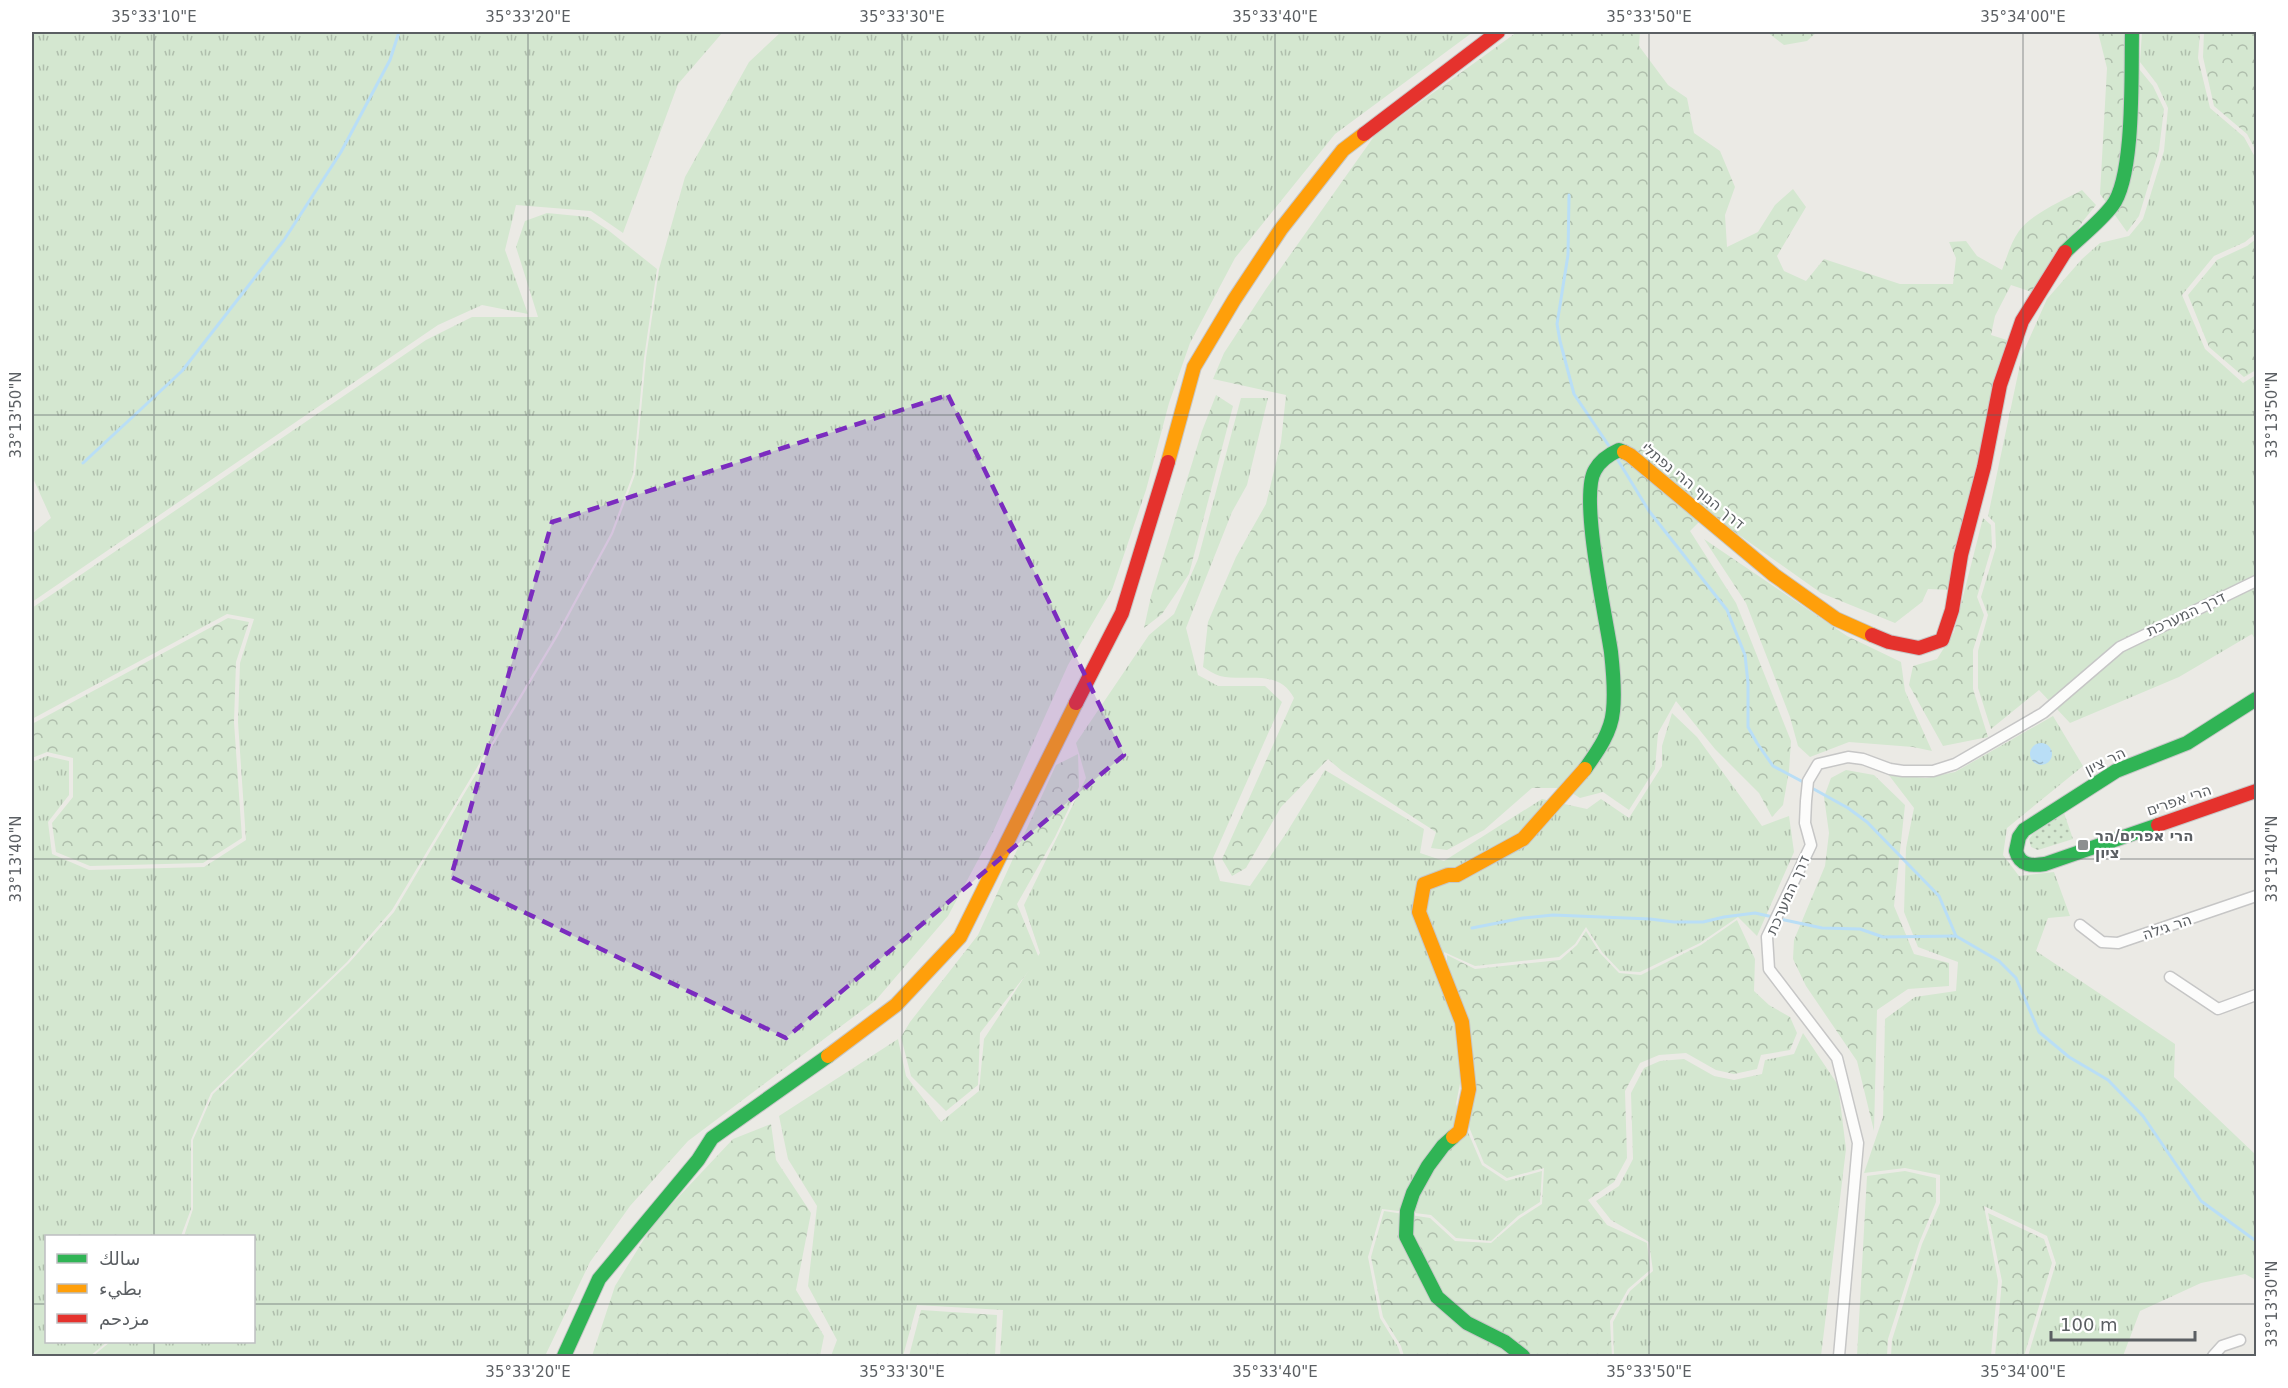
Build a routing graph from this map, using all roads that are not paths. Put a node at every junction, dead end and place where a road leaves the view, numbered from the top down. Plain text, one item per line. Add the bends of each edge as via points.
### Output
1 (1498, 32) edge
2 (2132, 32) edge
3 (2256, 581) edge
4 (2256, 699) edge
5 (2256, 791) edge
6 (2045, 864) joint
7 (2256, 896) edge
8 (2080, 926) dead end
9 (2170, 977) dead end
10 (2256, 995) edge
11 (2240, 1340) dead end
12 (564, 1356) edge
13 (1523, 1356) edge
14 (1839, 1356) edge
15 (2213, 1356) edge

1 - 12 street via 1343,150 1233,300 1194,367 1122,613 960,937 896,1005 712,1138 599,1279
2 - 13 street, דרך הנוף הרי נפתלי via 2130,130 2122,178 2113,205 2063,254 2022,321 2000,385 1984,467 1960,555 1952,610 1942,640 1918,648 1889,642 1836,619 1774,575 1630,455 1619,450 1610,454 1594,471 1589,497 1591,525 1611,655 1613,713 1602,745 1578,778 1523,838 1457,875 1424,884 1419,912 1462,1022 1469,1089 1460,1131 1443,1146 1413,1193 1407,1211 1406,1236 1437,1297 1467,1323
3 - 14 street, דרך המערכת via 2120,647 2043,713 1955,764 1933,771 1903,771 1848,757 1818,764 1808,781 1805,823 1811,845 1767,937 1769,969 1837,1058 1858,1143
4 - 6 street, הר ציון via 2187,743 2116,771 2024,830 2017,841 2020,860 2031,867
5 - 6 street, הרי אפרים
7 - 8 street, הר גילה via 2118,943 2103,942
9 - 10 street via 2218,1009
11 - 15 street via 2222,1346

